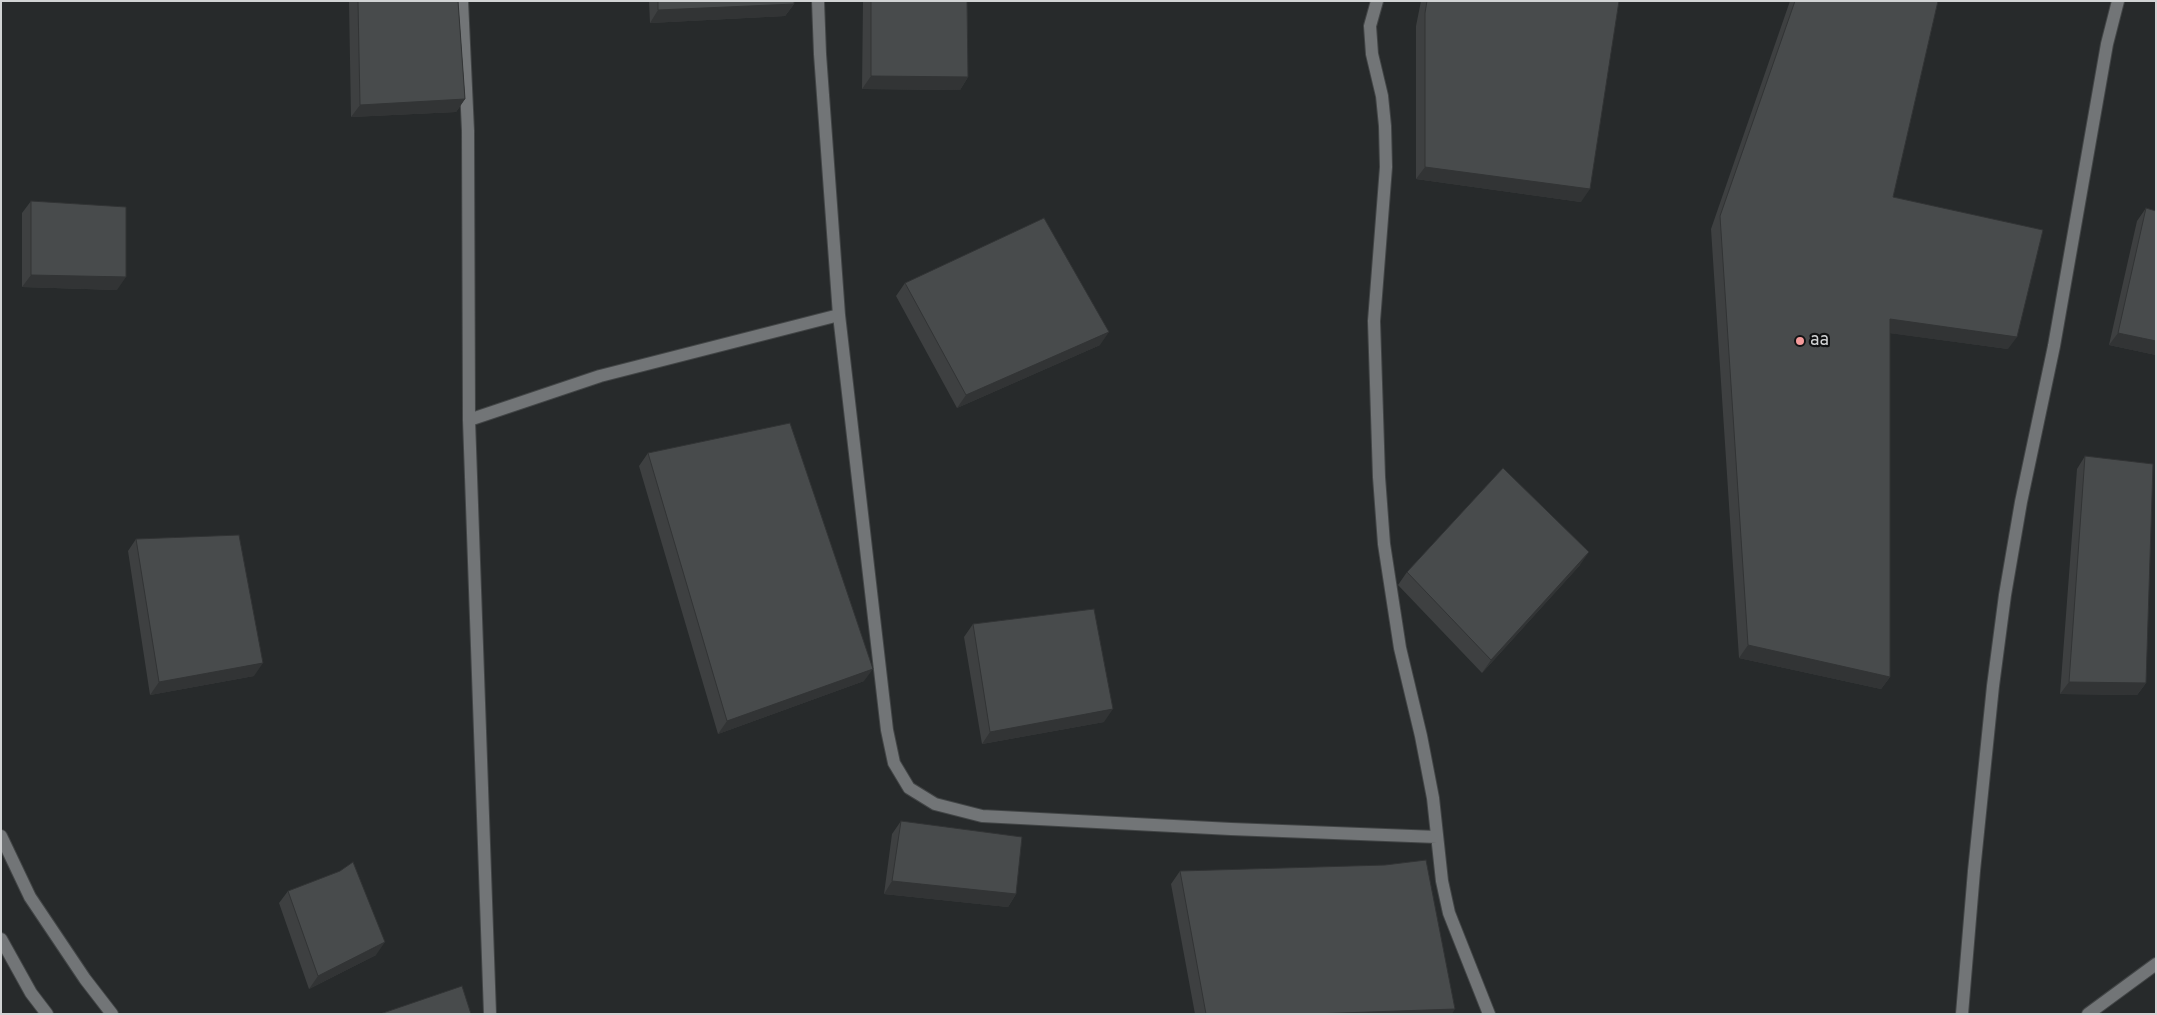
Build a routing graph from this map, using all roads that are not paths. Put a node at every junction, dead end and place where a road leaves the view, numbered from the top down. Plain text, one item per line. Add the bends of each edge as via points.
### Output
1 (462, 1) edge
2 (818, 1) edge
3 (1377, 1) edge
4 (2118, 1) edge
5 (839, 315) junction
6 (469, 420) junction
7 (1, 836) edge
8 (1437, 837) junction
9 (1, 939) edge
10 (2156, 964) edge
11 (47, 1014) edge
12 (112, 1014) edge
13 (490, 1014) edge
14 (1489, 1014) edge
15 (1962, 1014) edge
16 (2088, 1014) edge

1 - 6 street via 468,131
2 - 5 street
3 - 8 street via 1370,26 1384,119 1386,159 1374,321 1379,477 1390,592 1423,745
4 - 15 street via 2107,44 2054,346 2005,595 1974,871
5 - 6 street via 600,376
5 - 8 street via 887,730 894,763 909,788 935,804 982,816
6 - 13 street
7 - 12 street via 30,897
8 - 14 street via 1449,913
9 - 11 street via 31,993
10 - 16 street

